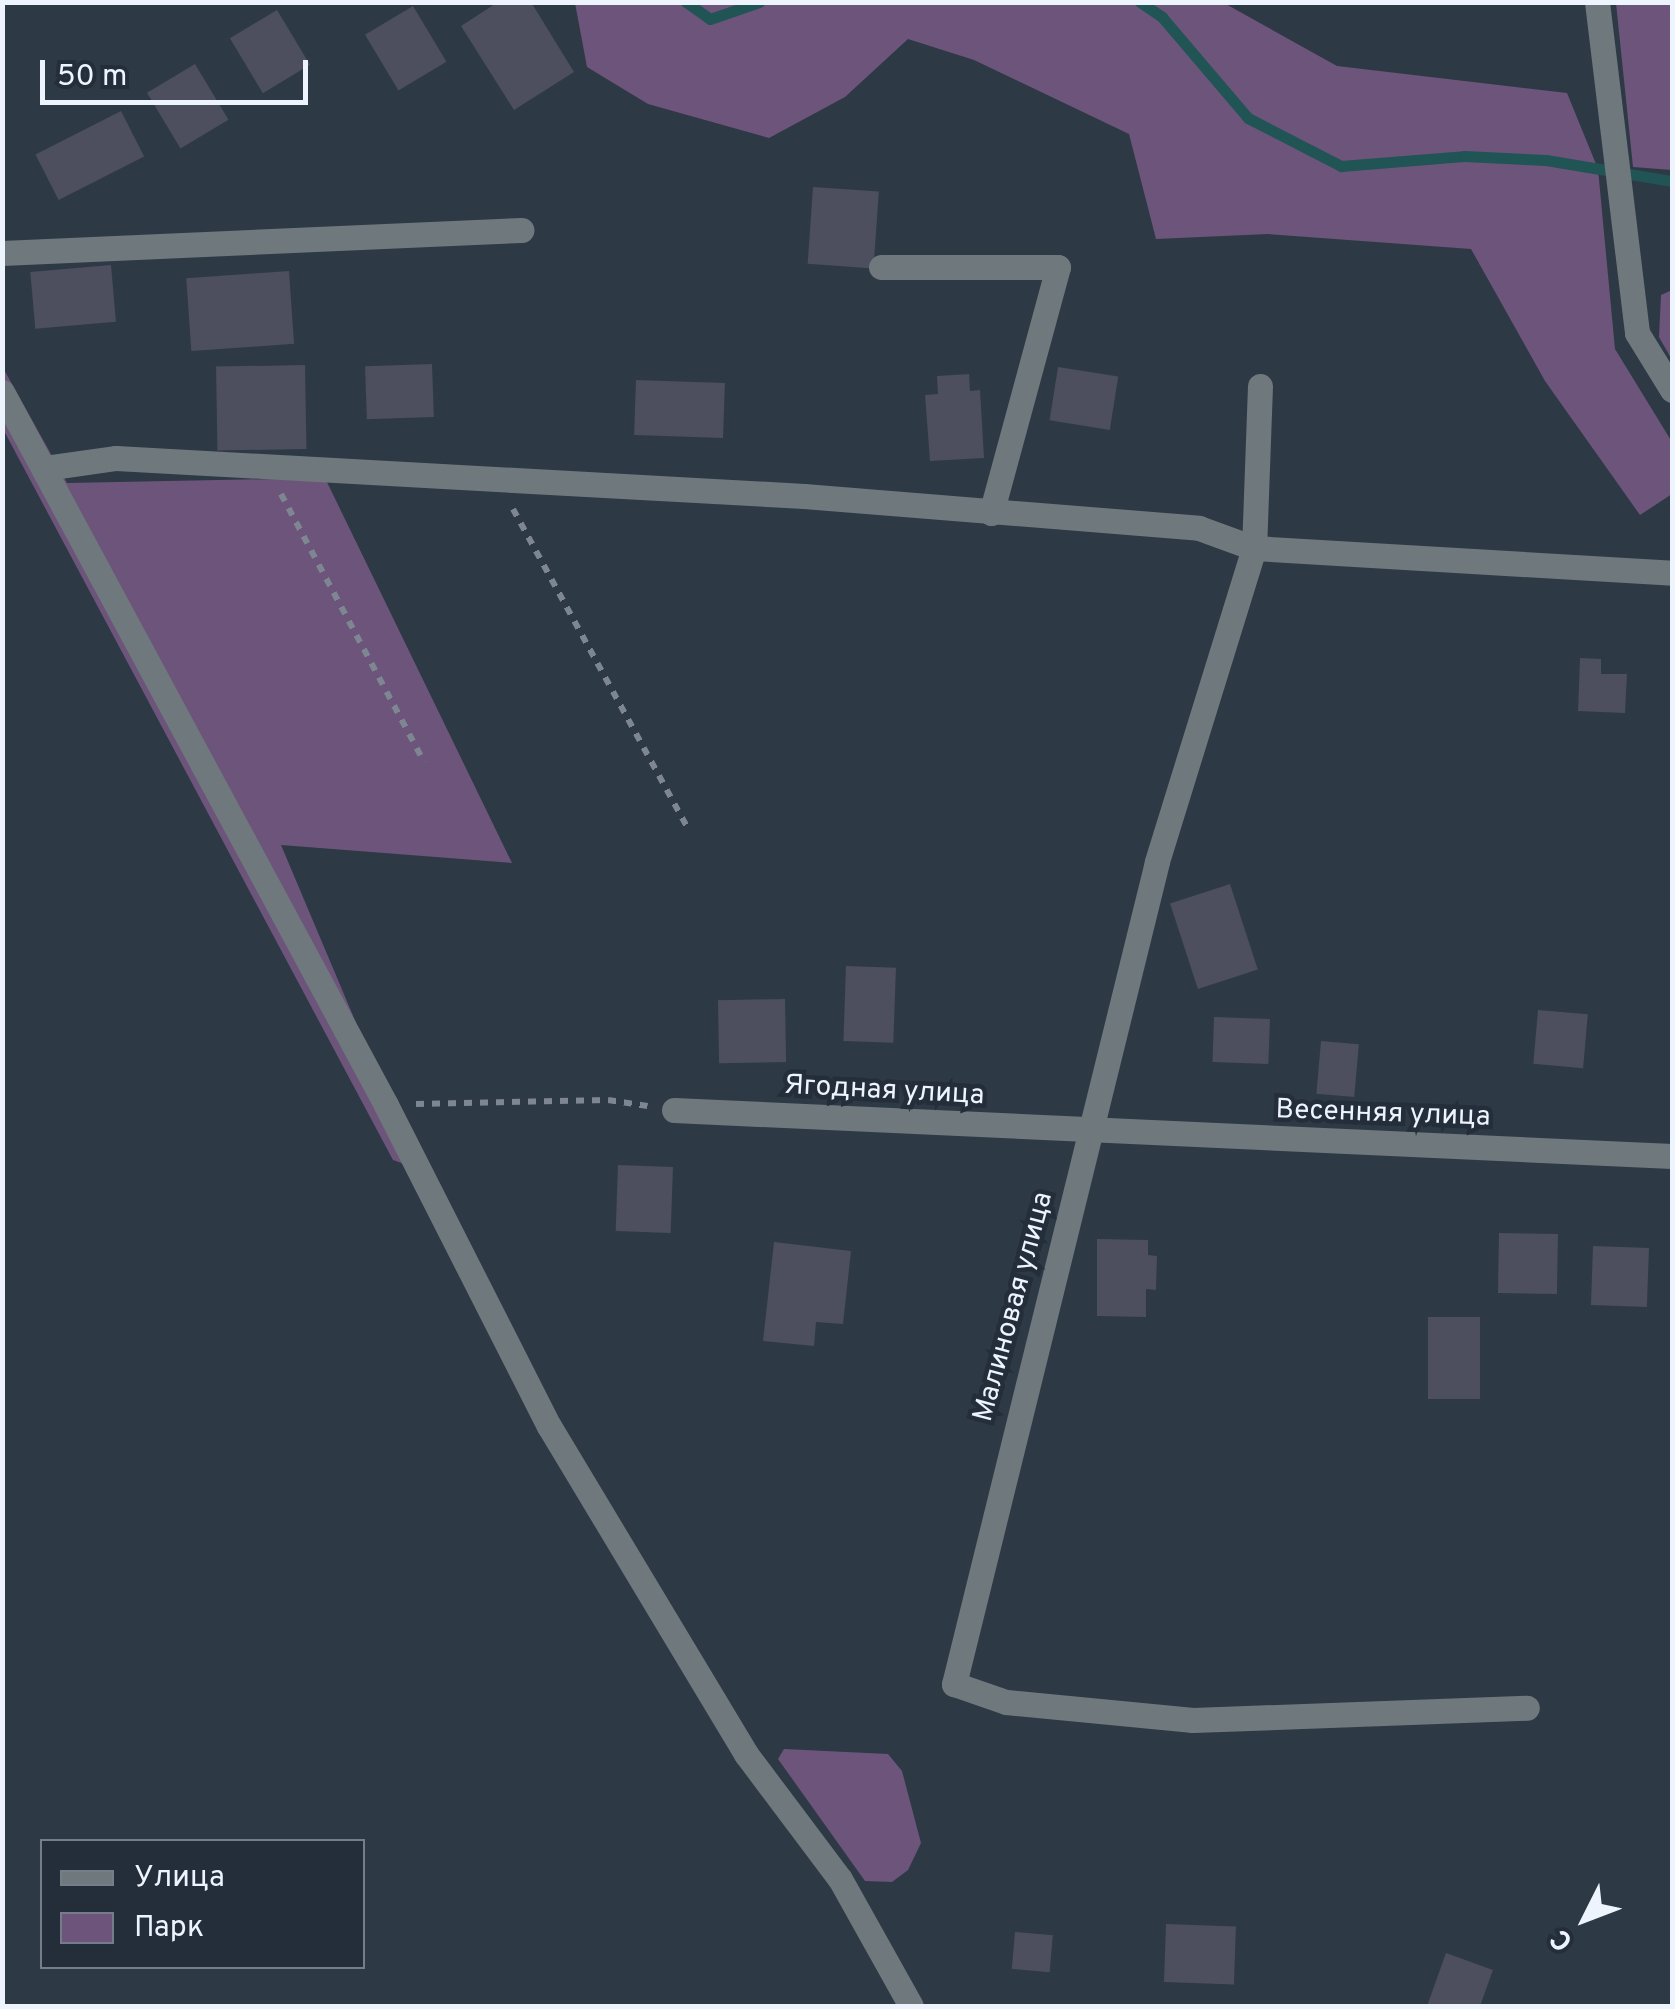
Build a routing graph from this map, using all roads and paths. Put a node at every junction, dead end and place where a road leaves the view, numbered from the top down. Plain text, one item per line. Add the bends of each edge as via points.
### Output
1 (1597, 2) edge
2 (521, 230) dead end
3 (2, 253) edge
4 (881, 267) dead end
5 (1260, 386) dead end
6 (1672, 390) edge
7 (2, 392) edge
8 (266, 464) junction
9 (44, 468) junction
10 (496, 478) junction
11 (992, 514) junction
12 (1254, 548) junction
13 (1672, 572) edge
14 (424, 762) dead end
15 (689, 830) dead end
16 (386, 1105) junction
17 (674, 1110) joint
18 (1091, 1132) junction
19 (1672, 1156) edge
20 (1528, 1708) dead end
21 (911, 2006) edge

1 - 6 street via 1637,333
2 - 3 street
4 - 11 street via 1058,267
5 - 12 street, Малиновая улица
7 - 9 street
8 - 9 street via 116,458
8 - 10 street
8 - 14 path
9 - 16 street
10 - 11 street
10 - 15 path
11 - 12 street via 1199,528
12 - 13 street
12 - 18 street, Малиновая улица via 1156,862
16 - 17 path via 608,1100
16 - 21 street via 550,1426 746,1754 840,1880
17 - 18 street, Ягодная улица
18 - 19 street, Весенняя улица
18 - 20 street, Малиновая улица via 1020,1397 954,1684 1006,1702 1194,1720

